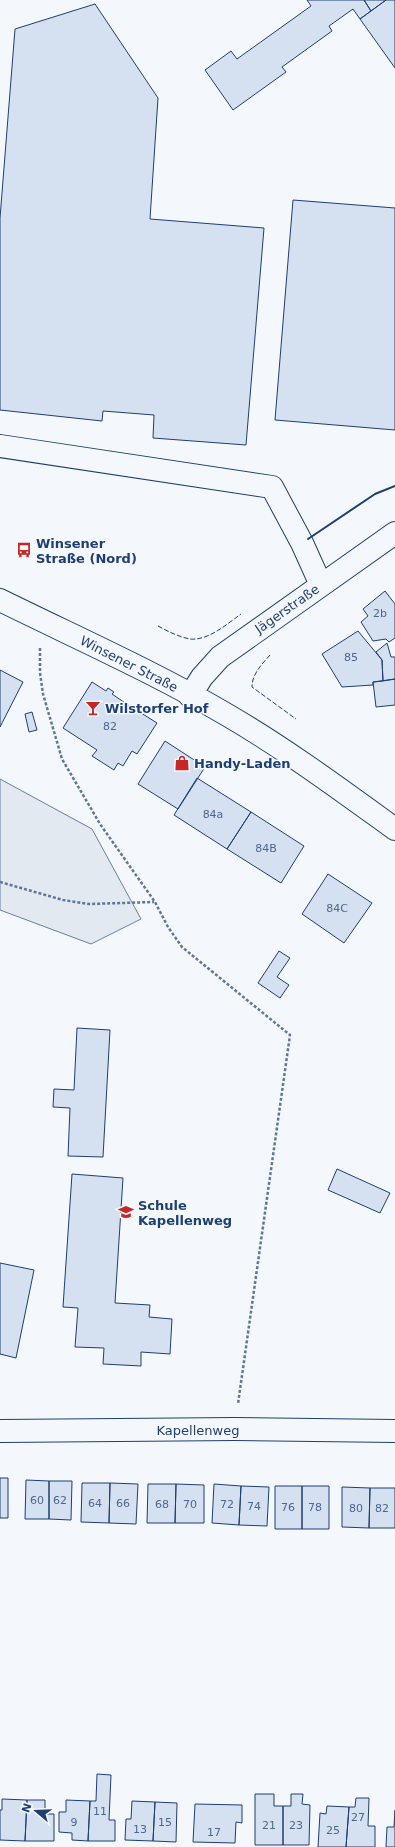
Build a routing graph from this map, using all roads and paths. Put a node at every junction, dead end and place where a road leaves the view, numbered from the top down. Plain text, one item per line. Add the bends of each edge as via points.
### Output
1 (0, 446) edge
2 (395, 533) edge
3 (321, 586) junction
4 (0, 600) edge
5 (45, 622) junction
6 (190, 696) junction
7 (395, 828) edge
8 (0, 882) edge
9 (155, 902) junction
10 (235, 1429) junction
11 (0, 1431) edge
12 (395, 1431) edge

1 - 3 street via 272,487 302,543
2 - 3 street, Jägerstraße
3 - 6 street, Jägerstraße via 220,657 202,677
4 - 5 street, Winsener Straße
5 - 6 street, Winsener Straße
5 - 9 path via 39,656 40,673 43,694 62,760 100,824
6 - 7 street, Winsener Straße via 229,716 277,746
8 - 9 path via 63,900 89,904
9 - 10 path via 182,946 290,1035
10 - 11 street, Kapellenweg
10 - 12 street, Kapellenweg

